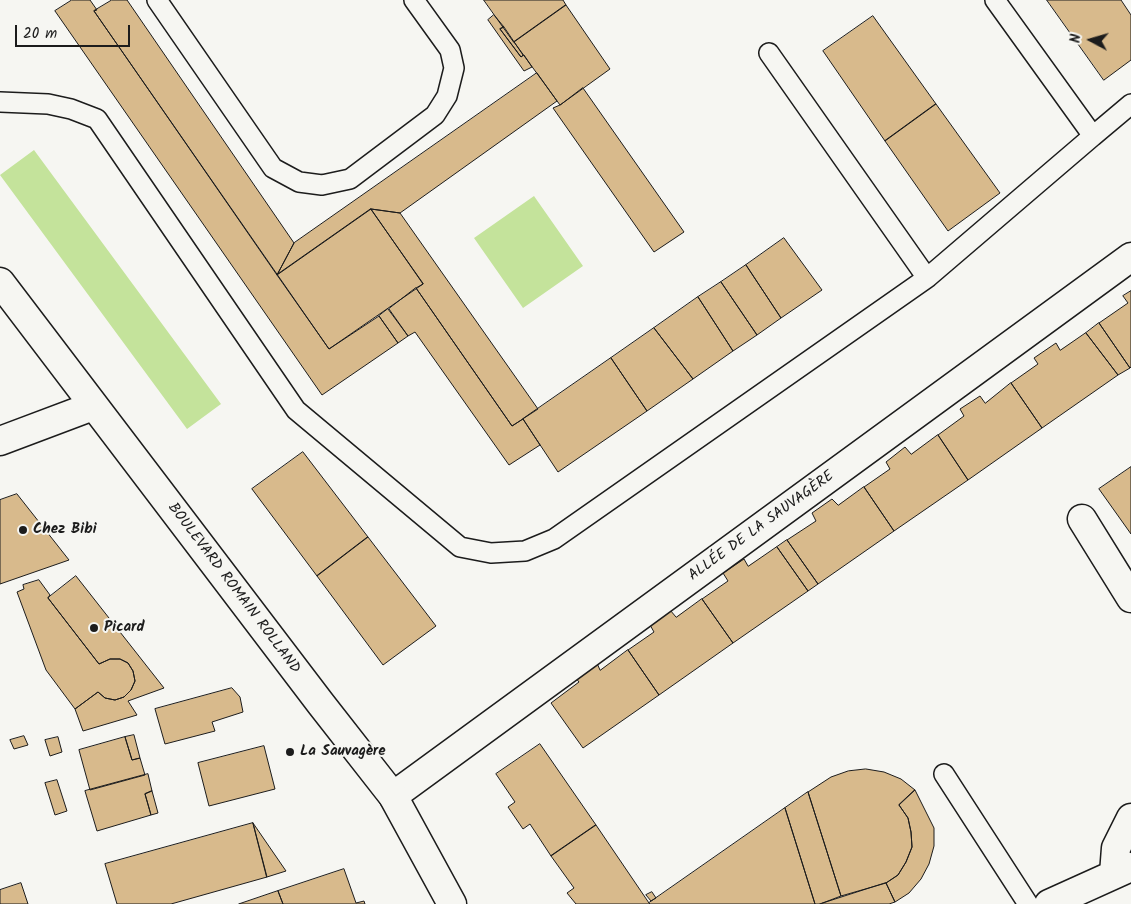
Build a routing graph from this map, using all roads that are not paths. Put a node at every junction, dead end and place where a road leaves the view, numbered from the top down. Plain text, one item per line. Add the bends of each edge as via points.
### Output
1 (157, 0) edge
2 (414, 0) edge
3 (995, 0) edge
4 (769, 53) dead end
5 (0, 102) edge
6 (1131, 104) edge
7 (1093, 136) junction
8 (1131, 257) edge
9 (927, 278) junction
10 (0, 282) edge
11 (93, 406) junction
12 (0, 440) edge
13 (1082, 519) dead end
14 (1131, 598) edge
15 (944, 774) dead end
16 (393, 796) junction
17 (1131, 818) edge
18 (1123, 871) edge
19 (452, 904) edge
20 (1028, 904) edge
21 (1049, 904) edge

1 - 2 lane via 273,168 299,182 322,185 350,179 435,115 447,96 454,68 450,50
3 - 7 lane
4 - 9 lane
5 - 9 lane via 48,104 97,119 296,410 460,547 491,553 525,551 554,539
6 - 7 lane
7 - 9 lane
8 - 16 street, ALLÉE DE LA SAUVAGÈRE
10 - 11 street, BOULEVARD ROMAIN ROLLAND
11 - 12 street
11 - 16 street, BOULEVARD ROMAIN ROLLAND
13 - 14 street
15 - 20 lane
16 - 19 street, BOULEVARD ROMAIN ROLLAND
17 - 18 street via 1116,848
18 - 21 street

